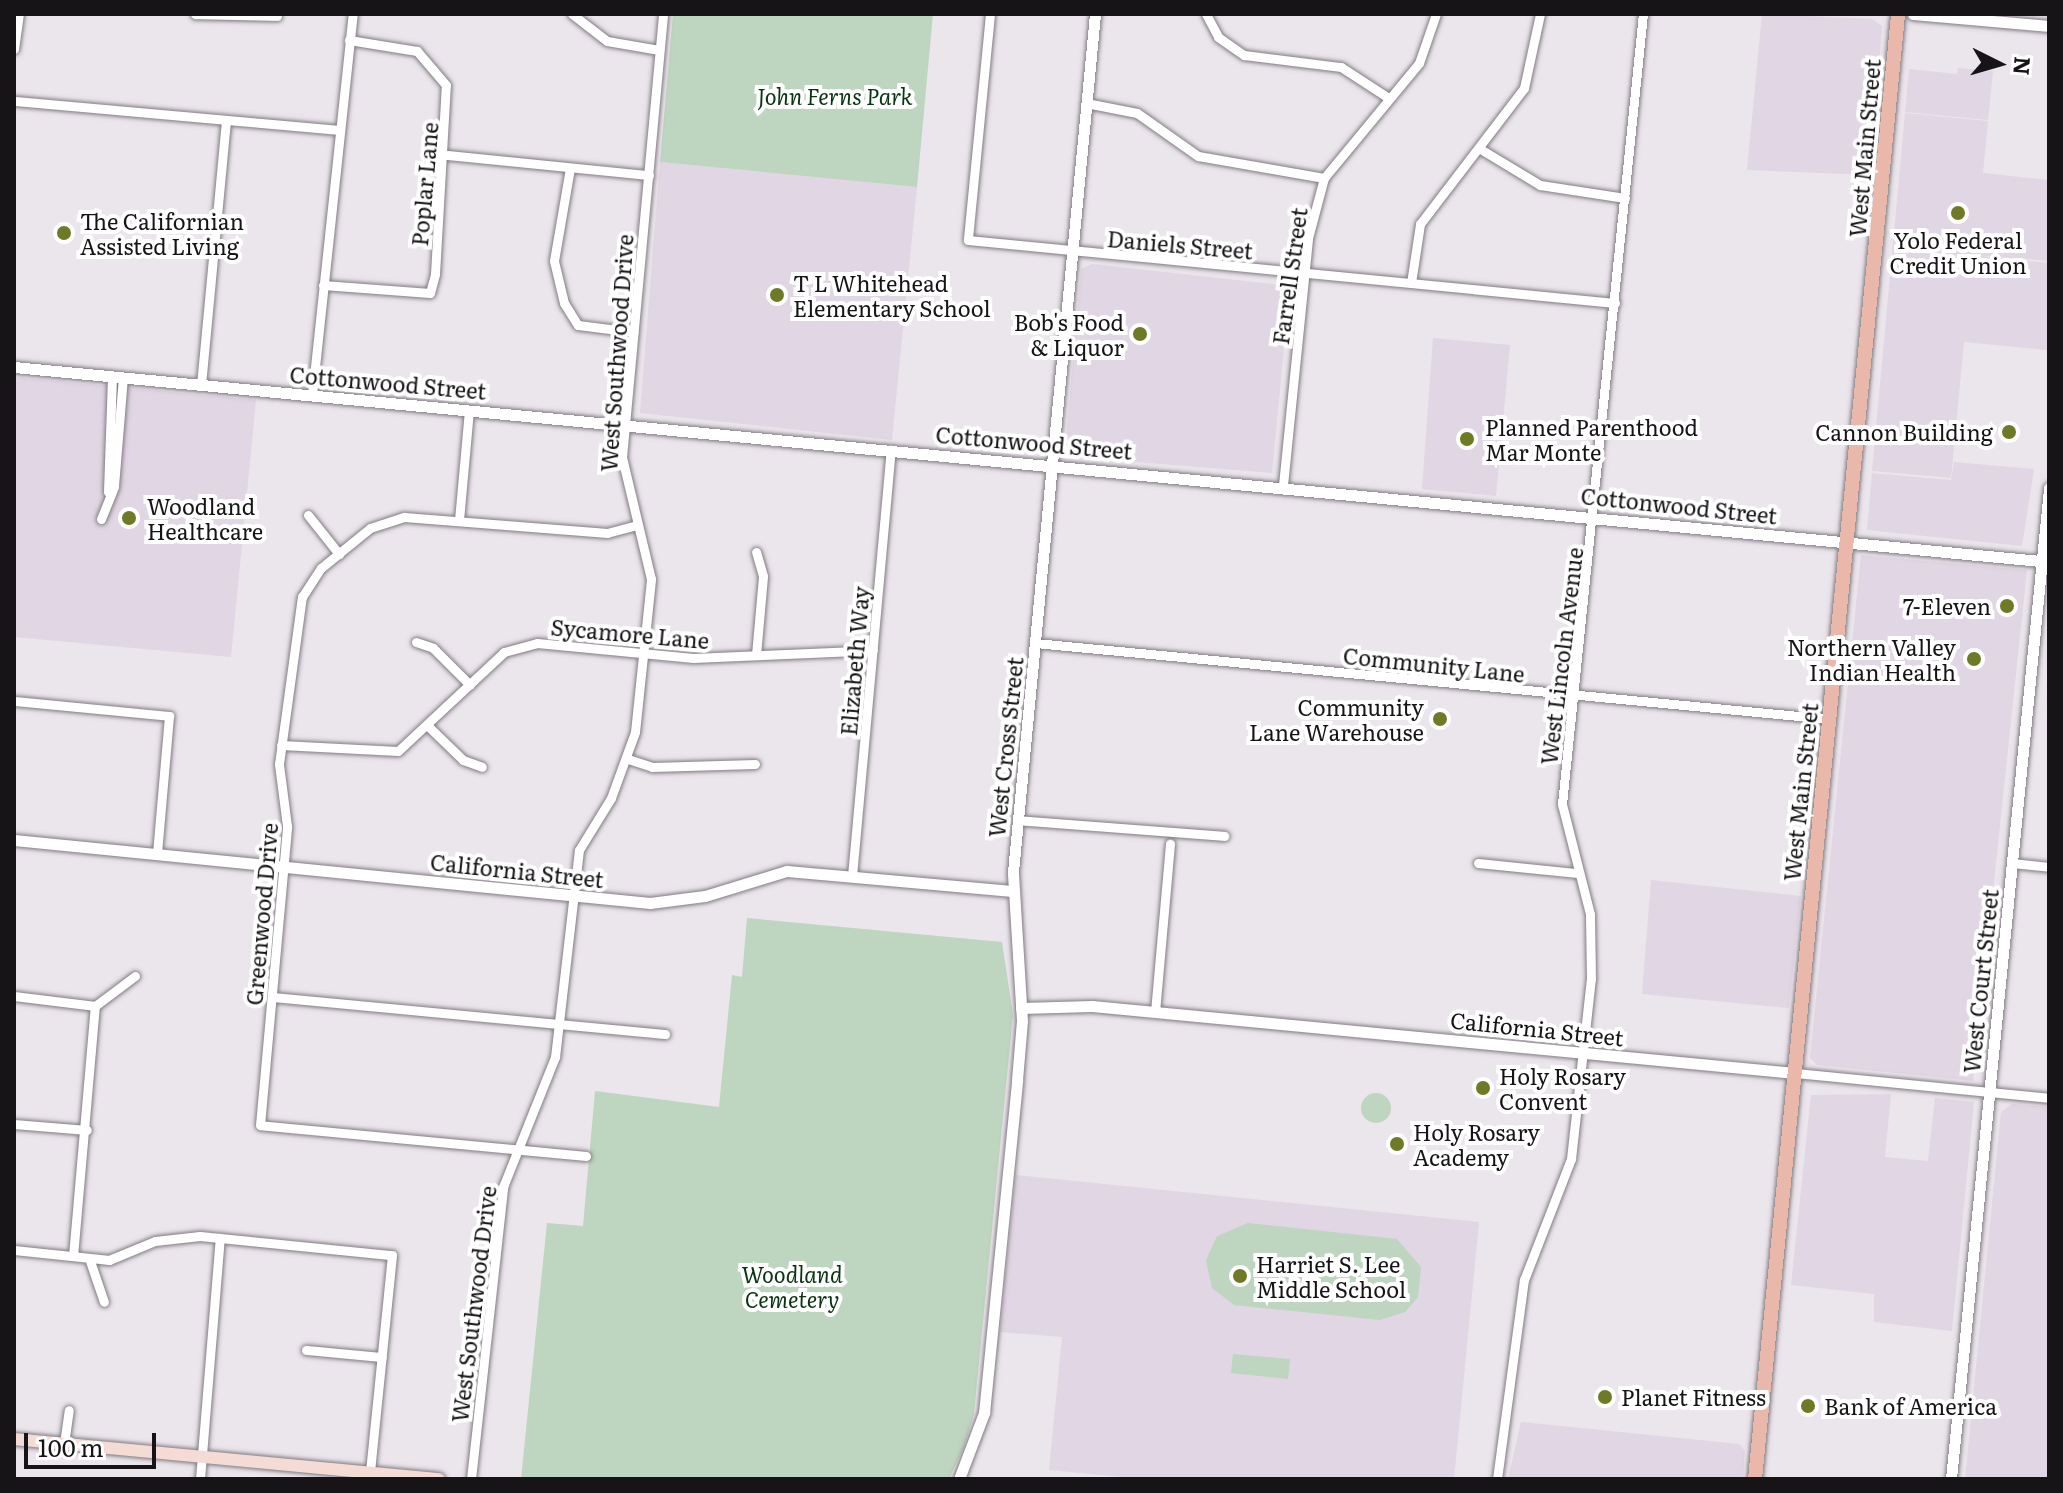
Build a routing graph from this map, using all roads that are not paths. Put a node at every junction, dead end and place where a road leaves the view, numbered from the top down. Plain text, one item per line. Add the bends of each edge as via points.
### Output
1 (19, 14) edge
2 (195, 14) edge
3 (353, 14) edge
4 (572, 14) edge
5 (663, 14) edge
6 (990, 14) edge
7 (1095, 14) edge
8 (1206, 14) edge
9 (1436, 14) edge
10 (1540, 14) edge
11 (1643, 14) edge
12 (1898, 14) edge
13 (1913, 14) edge
14 (218, 15) edge
15 (277, 16) dead end
16 (2049, 26) edge
17 (349, 40) junction
18 (14, 49) edge
19 (659, 50) junction
20 (1387, 97) junction
21 (14, 101) edge
22 (1086, 103) junction
23 (226, 120) junction
24 (338, 130) junction
25 (1482, 150) junction
26 (447, 155) junction
27 (570, 168) junction
28 (649, 175) junction
29 (1324, 178) junction
30 (1625, 198) junction
31 (1073, 251) junction
32 (1305, 273) junction
33 (1411, 283) junction
34 (323, 285) junction
35 (1615, 303) junction
36 (634, 332) junction
37 (14, 367) edge
38 (118, 377) junction
39 (201, 385) junction
40 (312, 395) junction
41 (469, 410) junction
42 (625, 425) junction
43 (891, 450) junction
44 (1052, 464) junction
45 (1283, 485) junction
46 (2049, 488) edge
47 (308, 515) dead end
48 (1595, 516) junction
49 (101, 519) dead end
50 (459, 520) junction
51 (637, 525) junction
52 (1847, 542) junction
53 (756, 552) dead end
54 (339, 554) junction
55 (2046, 561) edge
56 (416, 642) dead end
57 (1035, 643) junction
58 (873, 650) junction
59 (645, 653) junction
60 (756, 655) junction
61 (470, 685) junction
62 (1570, 695) junction
63 (14, 701) edge
64 (1830, 719) junction
65 (429, 727) junction
66 (281, 745) junction
67 (628, 759) junction
68 (755, 764) dead end
69 (482, 767) dead end
70 (1017, 820) junction
71 (1224, 836) dead end
72 (14, 840) edge
73 (1170, 844) dead end
74 (157, 853) junction
75 (1478, 863) dead end
76 (2012, 863) junction
77 (283, 865) junction
78 (2049, 867) edge
79 (1577, 873) junction
80 (852, 876) junction
81 (1012, 891) junction
82 (572, 895) junction
83 (135, 976) dead end
84 (14, 996) edge
85 (272, 997) junction
86 (95, 1006) junction
87 (1021, 1008) junction
88 (1155, 1012) junction
89 (560, 1023) junction
90 (665, 1034) dead end
91 (1583, 1053) junction
92 (1795, 1073) junction
93 (1990, 1093) junction
94 (2049, 1098) edge
95 (14, 1124) edge
96 (87, 1130) junction
97 (517, 1149) junction
98 (586, 1156) dead end
99 (220, 1238) junction
100 (14, 1250) edge
101 (73, 1256) junction
102 (90, 1261) junction
103 (104, 1302) dead end
104 (306, 1350) dead end
105 (382, 1357) junction
106 (69, 1410) dead end
107 (14, 1439) edge
108 (64, 1444) junction
109 (199, 1456) junction
110 (370, 1473) junction
111 (200, 1479) edge
112 (439, 1479) edge
113 (471, 1479) edge
114 (959, 1479) edge
115 (1497, 1479) edge
116 (1755, 1479) edge
117 (1951, 1479) edge

1 - 18 street
2 - 14 street
3 - 17 street
4 - 19 street via 607,41
5 - 19 street, West Southwood Drive
6 - 31 street, Daniels Street via 968,240
7 - 22 street, West Cross Street
8 - 20 street via 1218,37 1244,55 1341,67
9 - 20 street, Farrell Street via 1429,46
10 - 25 street via 1524,88
11 - 30 street, West Lincoln Avenue
12 - 52 main road, West Main Street
13 - 16 street
14 - 15 street
17 - 24 street
17 - 26 street, Poplar Lane via 402,45 429,58 446,85
19 - 28 street, West Southwood Drive
20 - 29 street, Farrell Street
21 - 23 street
22 - 29 street via 1137,113 1198,156
22 - 31 street, West Cross Street
23 - 24 street
23 - 39 street
24 - 34 street
25 - 30 street via 1540,185
25 - 33 street via 1420,224
26 - 27 street
26 - 34 street, Poplar Lane via 430,293
27 - 28 street
27 - 36 street via 554,261 564,303 578,325
28 - 36 street, West Southwood Drive
29 - 32 street, Farrell Street
30 - 35 street, West Lincoln Avenue
31 - 32 street, Daniels Street
31 - 44 street, West Cross Street
32 - 33 street, Daniels Street
32 - 45 street, Farrell Street
33 - 35 street, Daniels Street
34 - 40 street
35 - 48 street, West Lincoln Avenue
36 - 42 street, West Southwood Drive
37 - 38 street, Cottonwood Street
38 - 39 street, Cottonwood Street
38 - 49 street
39 - 40 street, Cottonwood Street
40 - 41 street, Cottonwood Street
41 - 42 street, Cottonwood Street
41 - 50 street
42 - 43 street, Cottonwood Street
42 - 51 street, West Southwood Drive via 622,474
43 - 44 street, Cottonwood Street
43 - 58 street, Elizabeth Way
44 - 45 street, Cottonwood Street
44 - 57 street, West Cross Street
45 - 48 street, Cottonwood Street
46 - 55 street, West Court Street
47 - 54 street
48 - 52 street, Cottonwood Street
48 - 62 street, West Lincoln Avenue
50 - 51 street, Greenwood Drive via 607,533
50 - 54 street, Greenwood Drive via 389,519
51 - 59 street, West Southwood Drive via 651,579
52 - 55 street, Cottonwood Street
52 - 64 main road, West Main Street
53 - 60 street via 763,576
54 - 66 street, Greenwood Drive via 310,582 295,615
55 - 76 street, West Court Street
56 - 61 street via 433,648
57 - 62 street, Community Lane
57 - 70 street, West Cross Street
58 - 60 street, Sycamore Lane
58 - 80 street, Elizabeth Way
59 - 60 street, Sycamore Lane
59 - 61 street, Sycamore Lane via 537,643 504,652
59 - 67 street, West Southwood Drive
61 - 65 street, Sycamore Lane
62 - 64 street, Community Lane
62 - 79 street, West Lincoln Avenue via 1562,804
63 - 74 street via 169,716
64 - 92 main road, West Main Street
65 - 66 street, Sycamore Lane via 411,744 383,754
65 - 69 street via 463,760
66 - 77 street, Greenwood Drive
67 - 68 street via 652,767
67 - 82 street, West Southwood Drive via 579,850
70 - 71 street
70 - 81 street, West Cross Street
72 - 74 street, California Street
73 - 88 street
74 - 77 street, California Street
75 - 79 street
76 - 78 street
76 - 93 street, West Court Street
77 - 82 street, California Street
77 - 85 street, Greenwood Drive
79 - 91 street, West Lincoln Avenue via 1594,950
80 - 81 street, California Street
80 - 82 street, California Street via 778,871 665,902
81 - 87 street, West Cross Street
82 - 89 street, West Southwood Drive
83 - 86 street
84 - 86 street
85 - 89 street
85 - 97 street, Greenwood Drive via 260,1125
86 - 96 street
87 - 88 street, California Street
87 - 114 street, West Cross Street via 984,1413
88 - 91 street, California Street
89 - 90 street
89 - 97 street, West Southwood Drive via 549,1079
91 - 92 street, California Street
91 - 115 street, West Lincoln Avenue via 1569,1171 1524,1280
92 - 93 street, California Street
92 - 116 main road, West Main Street
93 - 94 street, California Street
93 - 117 street, West Court Street
95 - 96 street
96 - 101 street
97 - 98 street
97 - 113 street, West Southwood Drive via 499,1211
99 - 102 street via 180,1236
99 - 105 street via 392,1255
99 - 109 street
100 - 101 street
101 - 102 street
102 - 103 street
104 - 105 street
105 - 110 street
106 - 108 street
107 - 108 main road
108 - 109 main road
109 - 110 main road
109 - 111 street
110 - 112 main road

